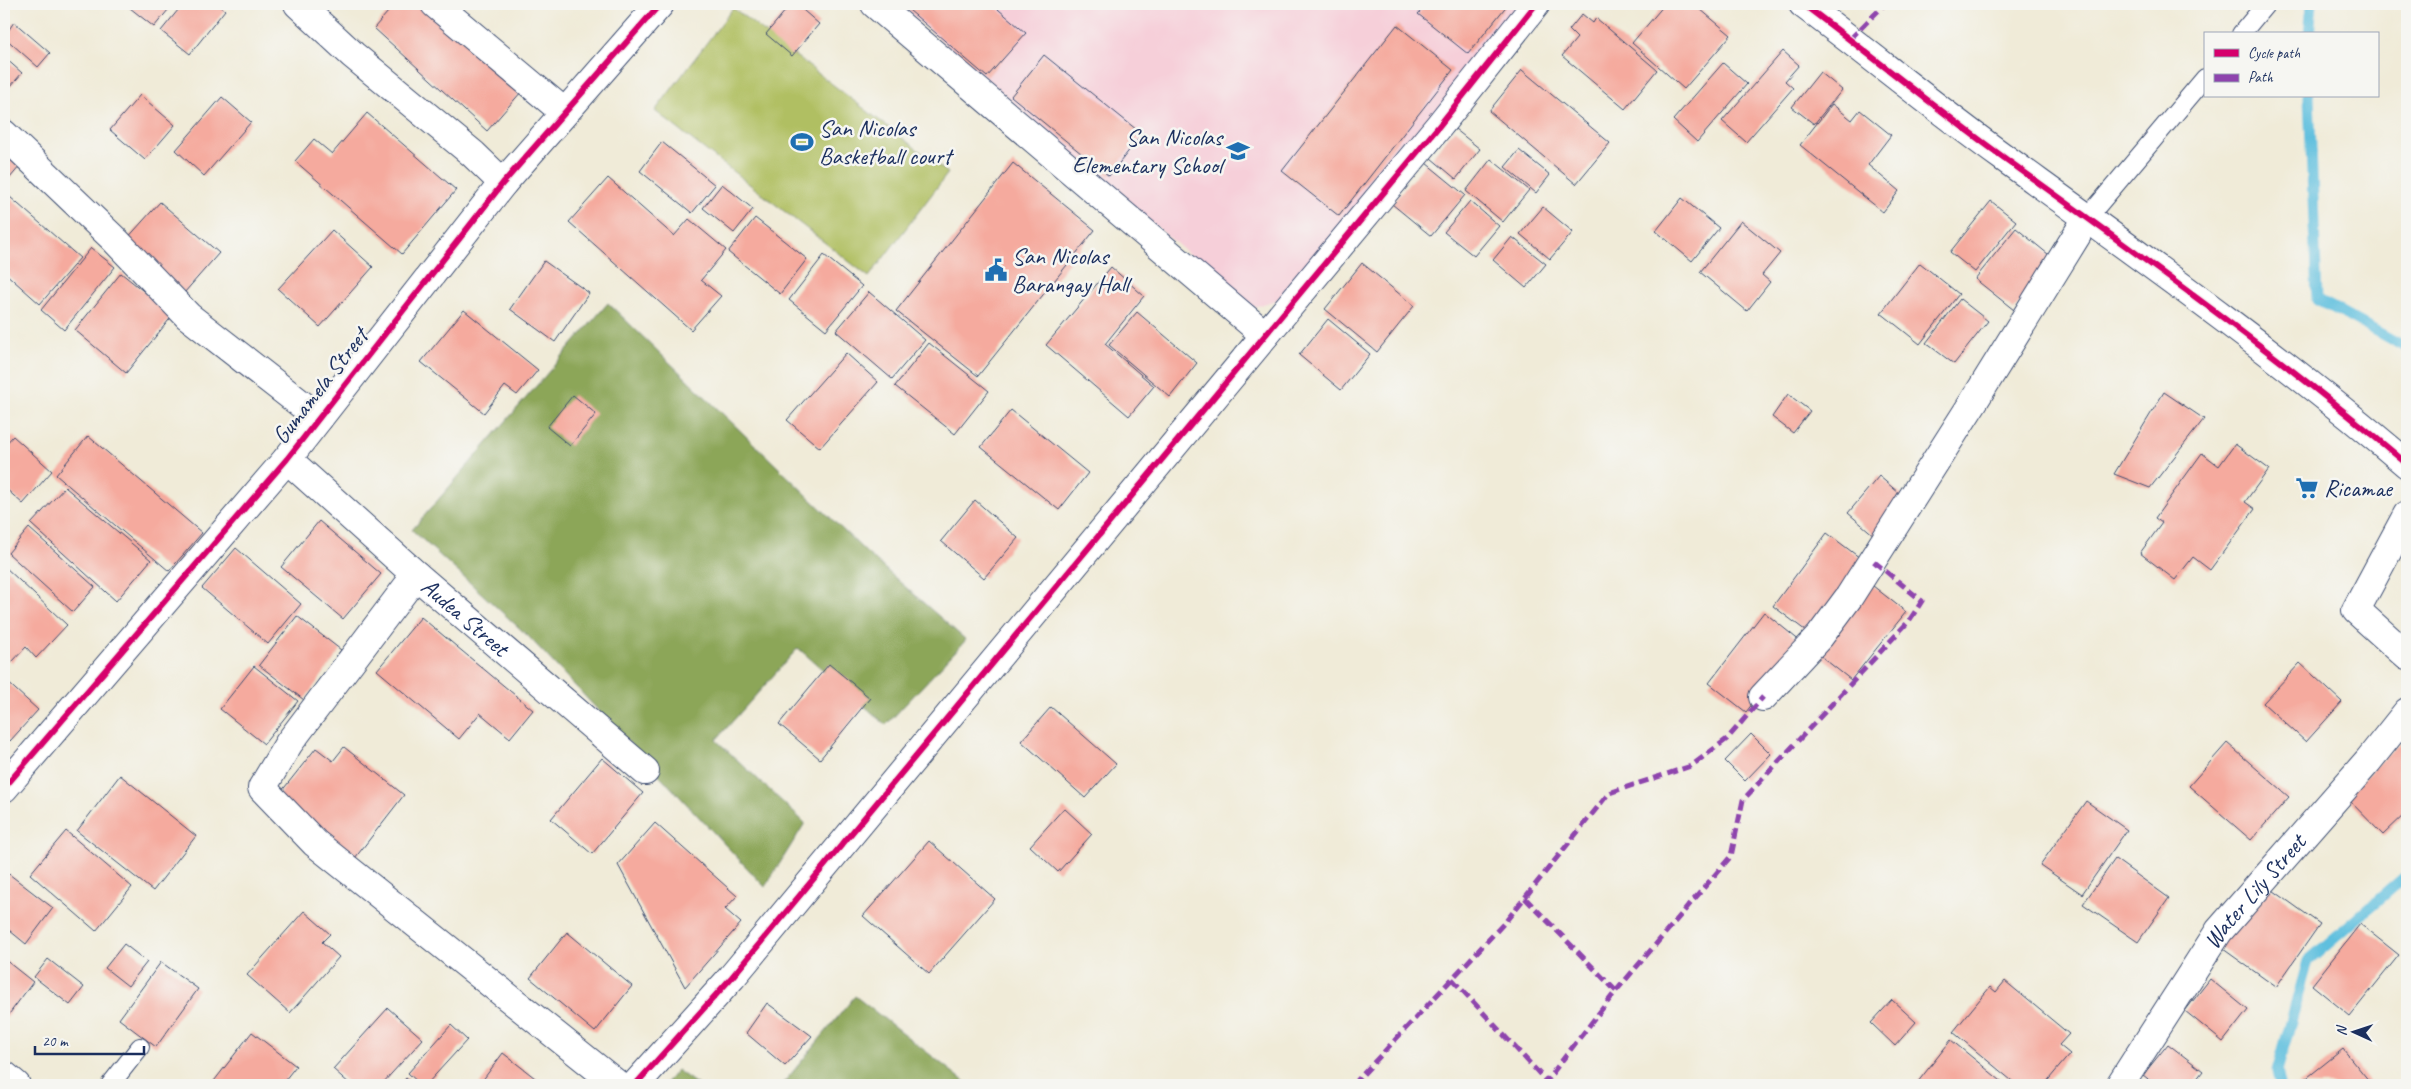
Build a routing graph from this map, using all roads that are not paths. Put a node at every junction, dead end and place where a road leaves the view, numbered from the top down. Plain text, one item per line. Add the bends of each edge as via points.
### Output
1 (298, 4) edge
2 (435, 4) edge
3 (660, 4) edge
4 (875, 4) edge
5 (1536, 4) edge
6 (1803, 4) edge
7 (2266, 4) edge
8 (2243, 32) edge
9 (2204, 79) edge
10 (564, 112) junction
11 (4, 134) edge
12 (503, 183) junction
13 (2088, 217) junction
14 (1265, 335) junction
15 (319, 418) junction
16 (287, 459) junction
17 (2407, 464) edge
18 (2407, 515) edge
19 (416, 575) junction
20 (2407, 656) edge
21 (1763, 697) dead end
22 (2407, 712) edge
23 (646, 771) dead end
24 (4, 788) edge
25 (140, 1047) dead end
26 (4, 1075) edge
27 (16, 1085) edge
28 (110, 1085) edge
29 (618, 1085) edge
30 (635, 1085) edge
31 (2120, 1085) edge

1 - 12 street
2 - 10 street
3 - 10 street, Gumamela Street
4 - 14 street
5 - 14 street
6 - 13 street via 1919,96
7 - 8 lane
9 - 13 lane
10 - 12 street, Gumamela Street
11 - 15 street via 116,241 188,316
12 - 15 street, Gumamela Street
13 - 17 street via 2352,417
13 - 21 street via 1849,597 1820,636
14 - 30 street via 732,977
15 - 16 street, Gumamela Street
16 - 19 street, Audea Street
16 - 24 street, Gumamela Street
18 - 20 street via 2356,610
19 - 23 street, Audea Street
19 - 29 street via 289,743 262,788 315,843
22 - 31 street, Water Lily Street via 2219,931
25 - 28 lane
26 - 27 street

